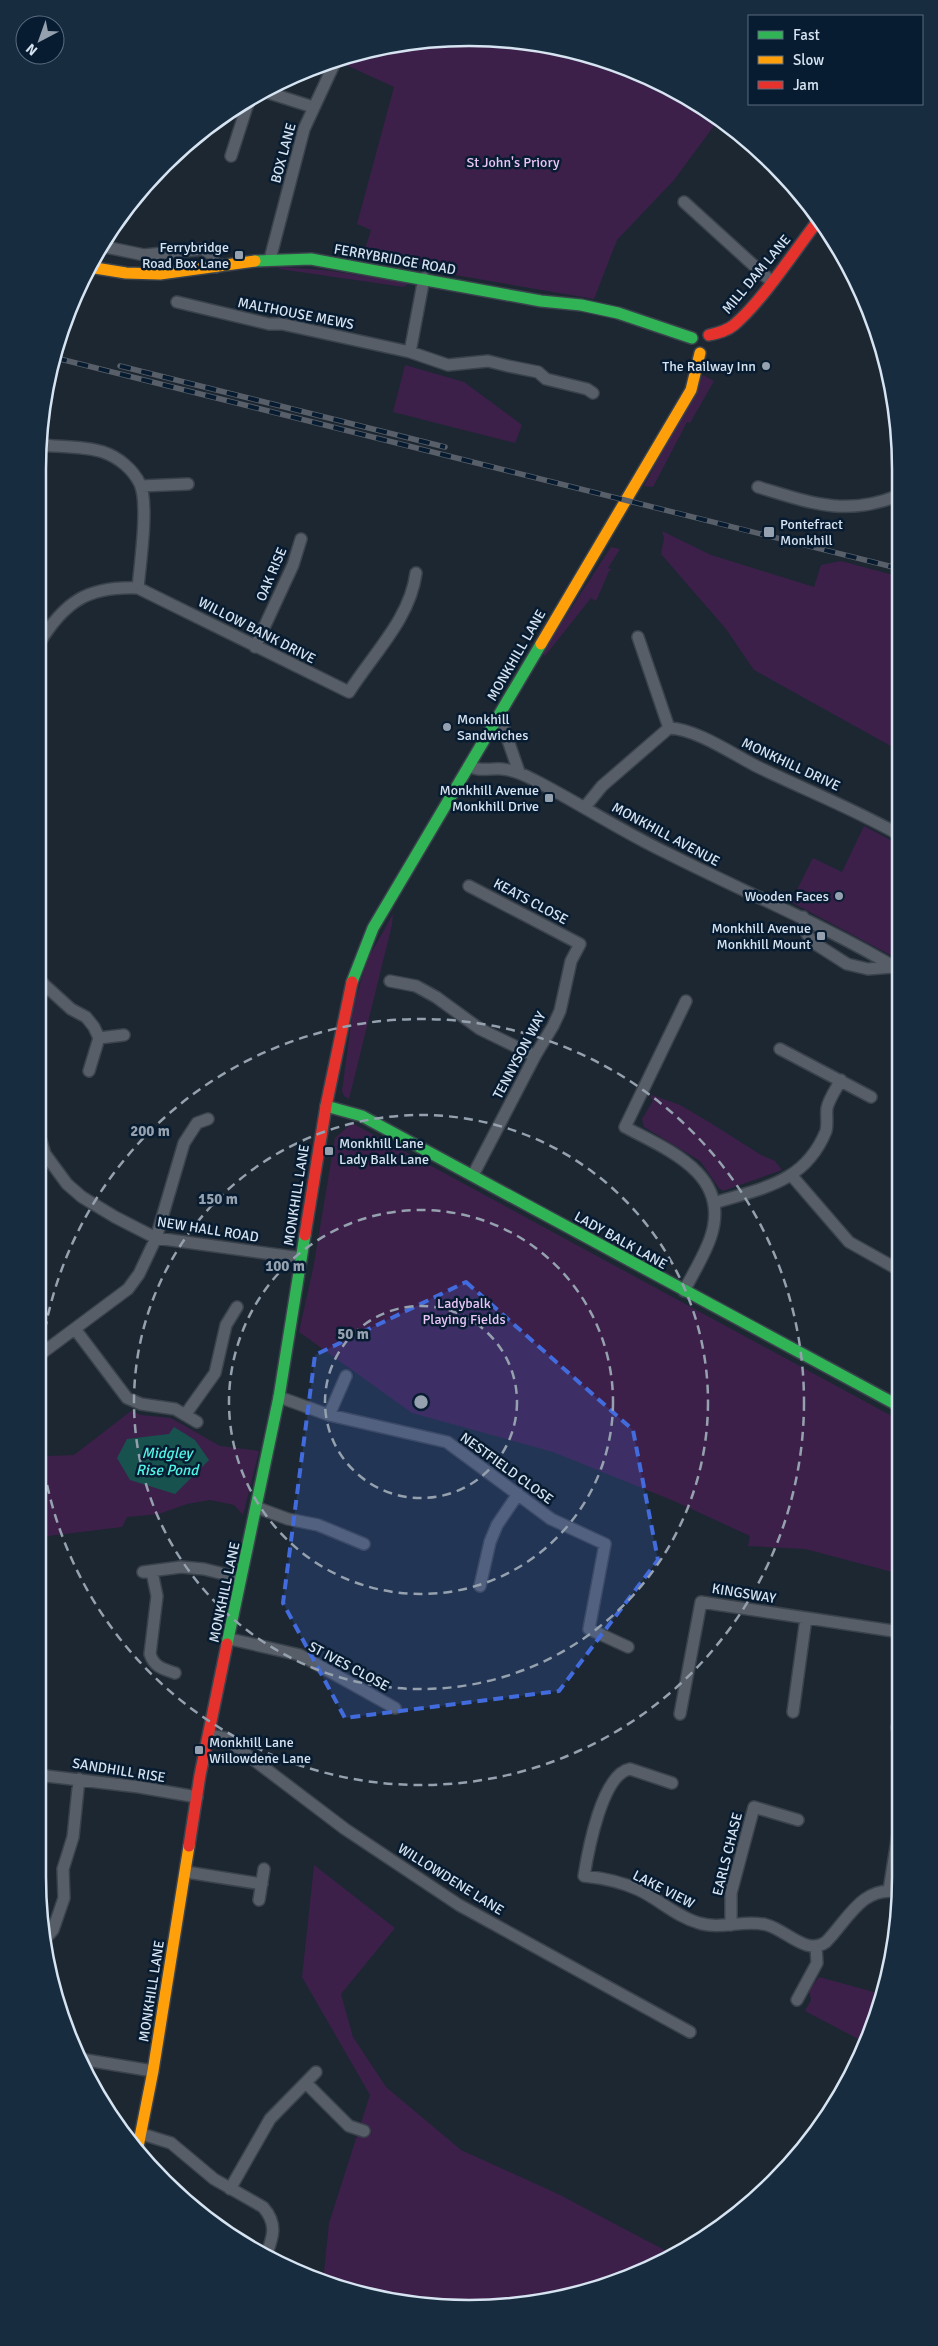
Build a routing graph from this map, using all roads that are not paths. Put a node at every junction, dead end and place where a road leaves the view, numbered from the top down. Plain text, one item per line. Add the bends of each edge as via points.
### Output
1 (331, 70) edge
2 (274, 94) edge
3 (313, 107) junction
4 (246, 110) edge
5 (231, 156) dead end
6 (684, 202) dead end
7 (814, 225) edge
8 (109, 248) edge
9 (270, 259) junction
10 (216, 267) junction
11 (97, 268) edge
12 (424, 278) junction
13 (772, 282) junction
14 (177, 302) dead end
15 (692, 338) junction
16 (708, 345) junction
17 (410, 352) junction
18 (593, 393) dead end
19 (47, 446) edge
20 (188, 484) dead end
21 (141, 486) junction
22 (758, 487) dead end
23 (892, 498) edge
24 (301, 539) dead end
25 (416, 573) dead end
26 (138, 588) junction
27 (46, 632) edge
28 (638, 637) dead end
29 (255, 647) junction
30 (496, 719) junction
31 (669, 728) junction
32 (469, 766) junction
33 (518, 772) junction
34 (585, 807) junction
35 (892, 831) edge
36 (469, 886) dead end
37 (803, 917) junction
38 (580, 944) joint
39 (892, 965) edge
40 (892, 968) edge
41 (390, 981) dead end
42 (46, 987) edge
43 (686, 1001) dead end
44 (124, 1035) dead end
45 (99, 1038) junction
46 (780, 1049) dead end
47 (535, 1056) junction
48 (89, 1071) dead end
49 (841, 1080) junction
50 (871, 1097) dead end
51 (326, 1106) junction
52 (208, 1119) dead end
53 (46, 1154) edge
54 (473, 1175) junction
55 (792, 1176) junction
56 (714, 1202) junction
57 (156, 1238) junction
58 (301, 1258) junction
59 (892, 1266) edge
60 (684, 1291) junction
61 (237, 1307) dead end
62 (75, 1328) junction
63 (46, 1350) edge
64 (346, 1376) dead end
65 (279, 1397) junction
66 (892, 1402) edge
67 (185, 1415) junction
68 (329, 1415) junction
69 (197, 1422) dead end
70 (518, 1494) junction
71 (258, 1508) junction
72 (364, 1544) dead end
73 (240, 1578) junction
74 (480, 1586) dead end
75 (806, 1618) junction
76 (892, 1631) edge
77 (230, 1639) junction
78 (628, 1647) dead end
79 (175, 1673) dead end
80 (395, 1708) dead end
81 (793, 1712) dead end
82 (680, 1714) dead end
83 (209, 1735) junction
84 (46, 1776) edge
85 (79, 1779) junction
86 (672, 1783) dead end
87 (196, 1798) junction
88 (798, 1820) dead end
89 (264, 1869) dead end
90 (186, 1872) junction
91 (262, 1884) junction
92 (891, 1891) edge
93 (260, 1900) dead end
94 (731, 1925) junction
95 (50, 1933) edge
96 (816, 1946) junction
97 (797, 2000) dead end
98 (690, 2032) dead end
99 (88, 2060) edge
100 (153, 2071) junction
101 (316, 2072) dead end
102 (306, 2083) junction
103 (364, 2132) dead end
104 (142, 2134) junction
105 (140, 2142) edge
106 (230, 2189) junction
107 (268, 2249) edge

1 - 3 street, BOX LANE
2 - 3 street
3 - 9 street, BOX LANE via 304,129
4 - 5 street
6 - 13 street
7 - 13 street, MILL DAM LANE
8 - 10 street via 144,255 204,249 212,255
9 - 10 street, FERRYBRIDGE ROAD
9 - 12 street, FERRYBRIDGE ROAD via 311,259
10 - 11 street, FERRYBRIDGE ROAD via 160,274
12 - 15 street, FERRYBRIDGE ROAD via 541,301 580,304
12 - 17 street
13 - 16 street, MILL DAM LANE via 734,325
14 - 17 street, MALTHOUSE MEWS
15 - 16 street via 692,346
15 - 16 street, MILL DAM LANE via 700,332
16 - 30 street, MONKHILL LANE via 691,390
17 - 18 street, MALTHOUSE MEWS via 448,365 495,363 538,372 546,379
19 - 21 street via 103,452 125,464
20 - 21 street
21 - 26 street via 144,505
22 - 23 street via 815,504 842,508 880,503
24 - 29 street, OAK RISE via 293,565
25 - 29 street, WILLOW BANK DRIVE via 414,591 392,632 349,692
26 - 27 street, WILLOW BANK DRIVE via 115,587 79,598
26 - 29 street, WILLOW BANK DRIVE
28 - 31 street
30 - 32 street, MONKHILL LANE
30 - 33 street via 502,723
31 - 34 street via 602,786
31 - 35 street, MONKHILL DRIVE via 688,731
32 - 33 street, MONKHILL AVENUE via 475,770
32 - 51 street, MONKHILL LANE via 364,943 352,976
33 - 34 street, MONKHILL AVENUE
34 - 37 street, MONKHILL AVENUE via 667,854
36 - 38 street, KEATS CLOSE
37 - 39 street, MONKHILL AVENUE
37 - 40 street, MONKHILL AVENUE via 811,941 847,964 868,969
38 - 47 street, TENNYSON WAY via 571,961 560,1011
41 - 47 street via 416,986 480,1029
42 - 45 street via 86,1017
43 - 56 street via 625,1127 681,1157 698,1172
44 - 45 street
45 - 48 street
46 - 49 street
47 - 54 street, TENNYSON WAY
49 - 50 street
49 - 55 street via 828,1106 824,1136
51 - 54 street, LADY BALK LANE via 362,1116
51 - 58 street, MONKHILL LANE
52 - 57 street via 197,1123 184,1144
53 - 57 street, NEW HALL ROAD via 67,1184 115,1217
54 - 60 street, LADY BALK LANE
55 - 56 street
55 - 59 street via 849,1242
56 - 60 street via 711,1237
57 - 58 street, NEW HALL ROAD
57 - 62 street via 128,1289
58 - 65 street, MONKHILL LANE
60 - 66 street, LADY BALK LANE
61 - 67 street via 226,1325 215,1373
62 - 63 street
62 - 67 street via 127,1398 140,1404 175,1409
64 - 68 street
65 - 68 street, NESTFIELD CLOSE
65 - 71 street, MONKHILL LANE
67 - 69 street
68 - 70 street, NESTFIELD CLOSE via 446,1442
70 - 74 street via 496,1525
70 - 78 street, NESTFIELD CLOSE via 551,1518 605,1544 590,1629
71 - 72 street via 318,1525
71 - 73 street, MONKHILL LANE
73 - 77 street, MONKHILL LANE
73 - 79 street via 204,1569 147,1572 158,1596 150,1654 152,1662
75 - 76 street, KINGSWAY
75 - 81 street
75 - 82 street, KINGSWAY via 701,1602
77 - 80 street, ST IVES CLOSE via 300,1655
77 - 83 street, MONKHILL LANE
83 - 87 street, MONKHILL LANE
83 - 98 street, WILLOWDENE LANE via 225,1738 345,1828 459,1905
84 - 85 street, SANDHILL RISE
85 - 87 street, SANDHILL RISE
85 - 95 street via 73,1837 63,1869 63,1903
86 - 94 street, LAKE VIEW via 630,1769 618,1774 602,1804 584,1876 608,1879 639,1890 699,1923
87 - 90 street, MONKHILL LANE
88 - 94 street, EARLS CHASE via 754,1807 731,1893
89 - 91 street
90 - 91 street
90 - 100 street, MONKHILL LANE
91 - 93 street
92 - 96 street via 869,1894 849,1912 826,1942
94 - 96 street, LAKE VIEW via 768,1925 808,1946
96 - 97 street via 817,1963
99 - 100 street
100 - 104 street, MONKHILL LANE
101 - 102 street
102 - 103 street via 349,2126
102 - 106 street via 270,2119
104 - 105 street, MONKHILL LANE
104 - 106 street via 171,2143
106 - 107 street via 264,2207 269,2214 274,2231

